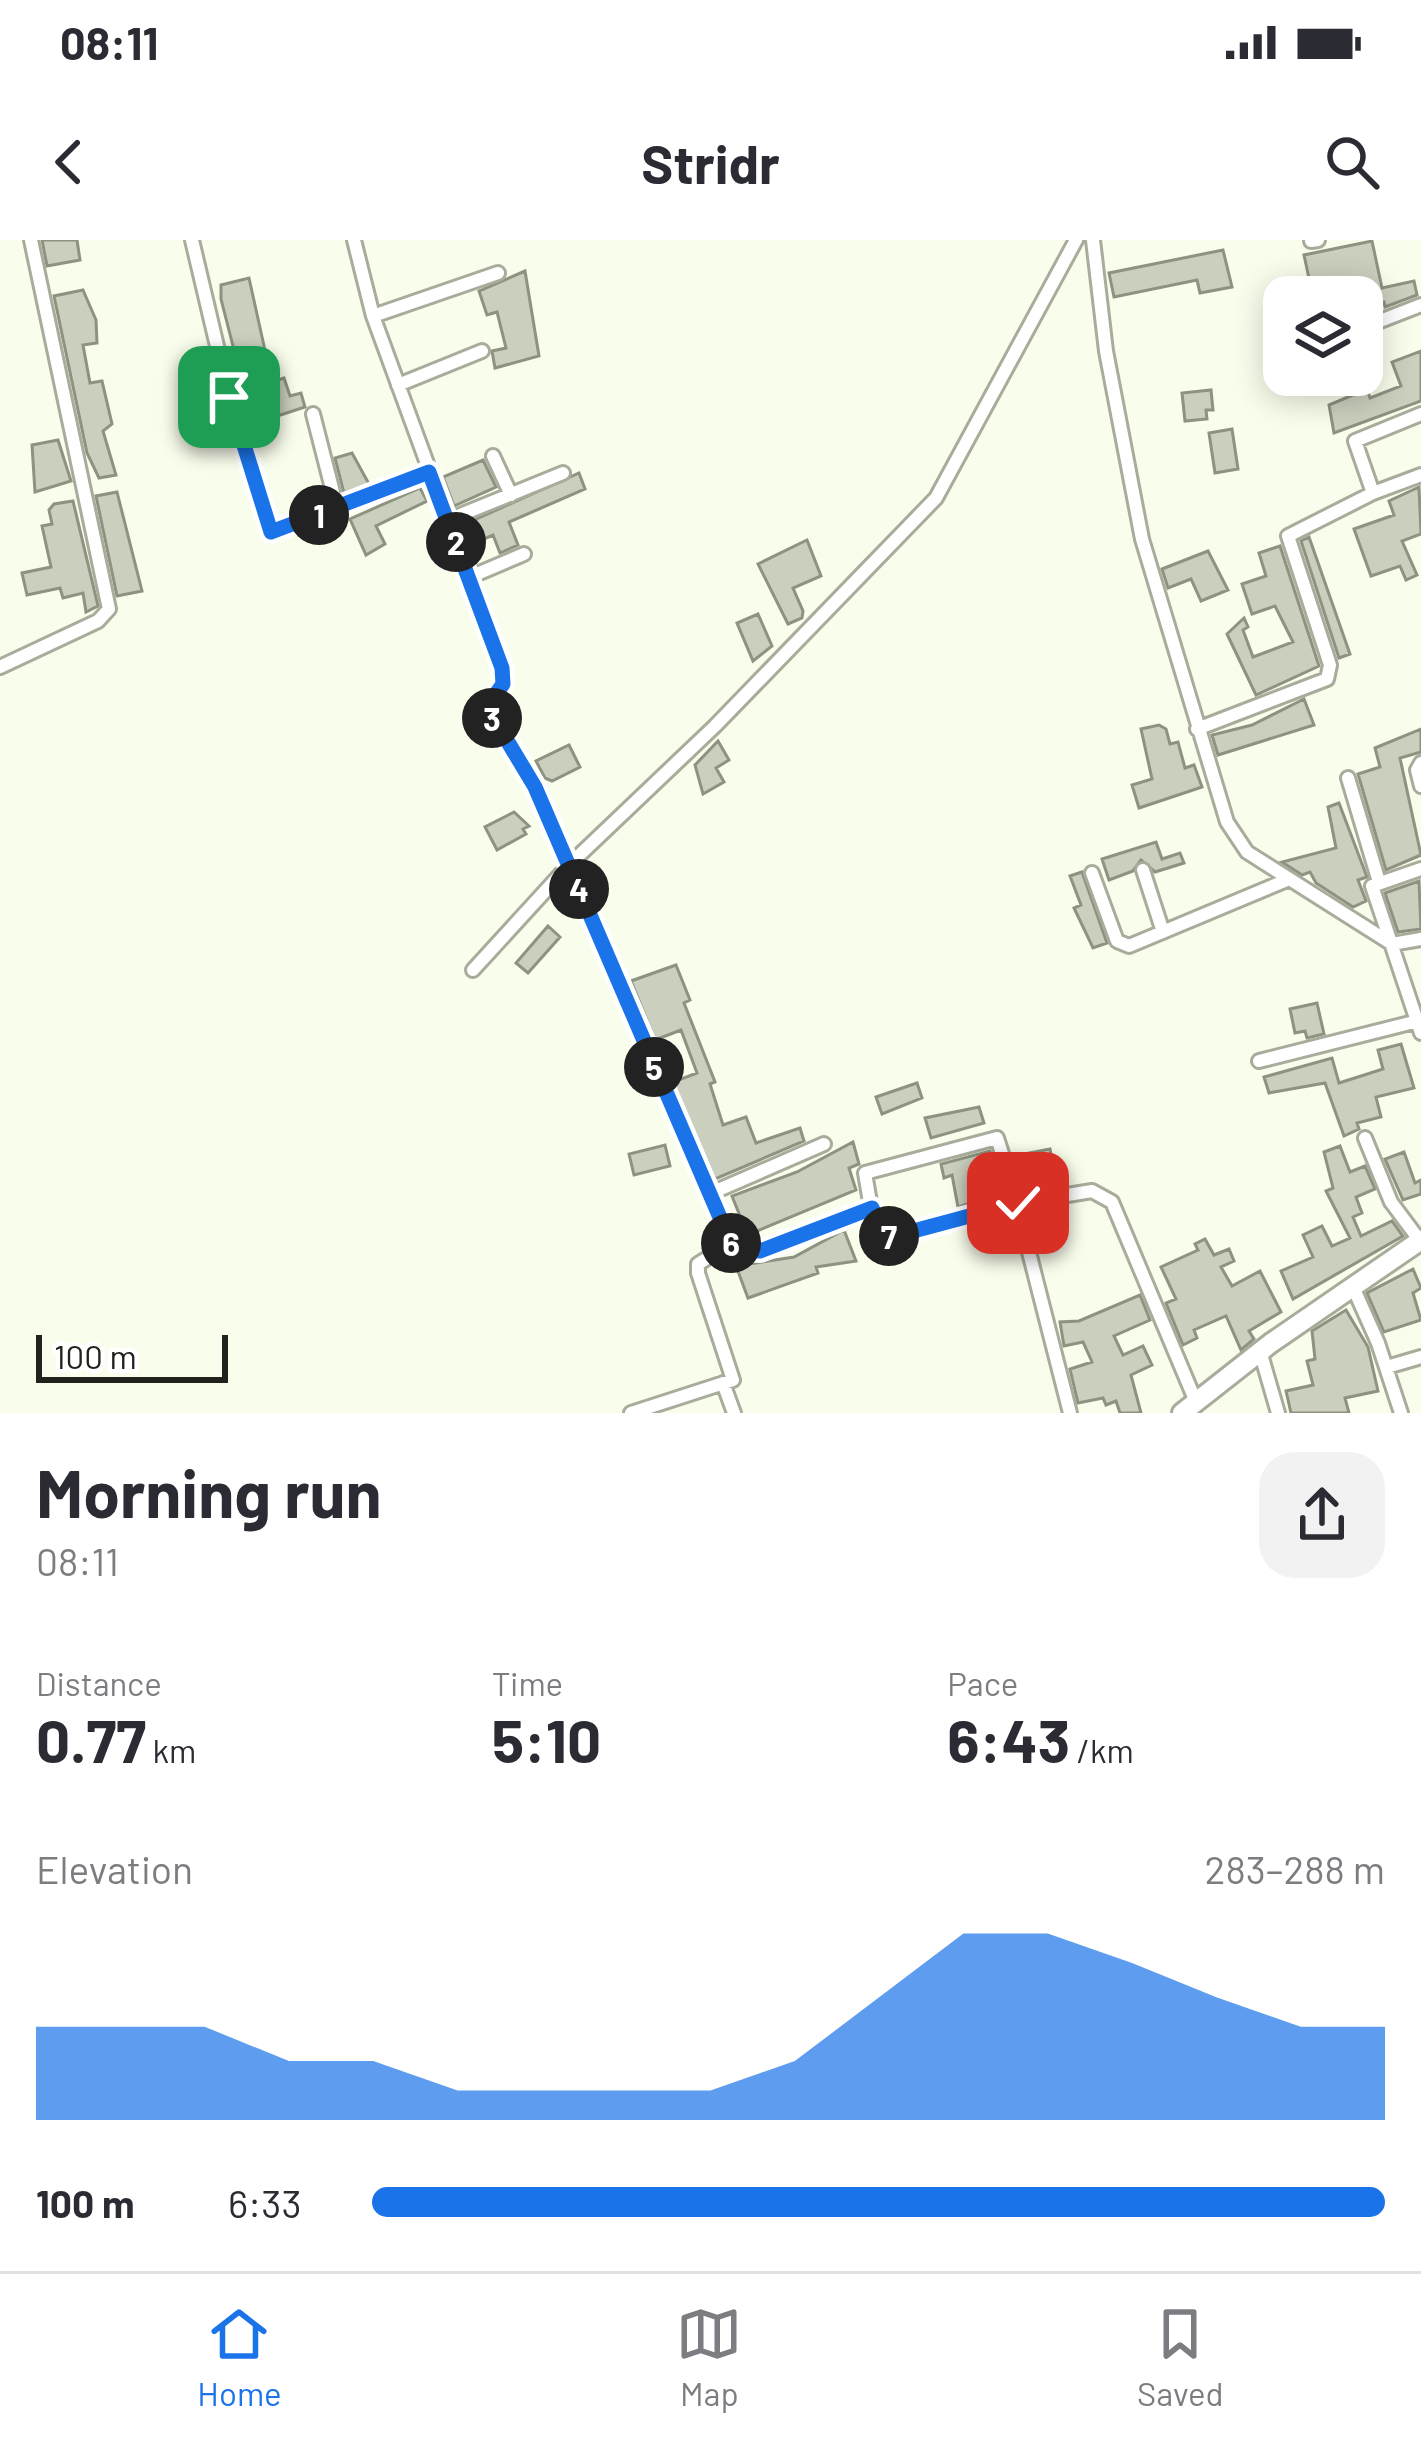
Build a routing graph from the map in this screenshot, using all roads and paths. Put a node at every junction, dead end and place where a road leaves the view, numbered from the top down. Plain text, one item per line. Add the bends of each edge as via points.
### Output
1 (31, 240) edge
2 (192, 240) edge
3 (354, 240) edge
4 (1076, 240) edge
5 (1093, 240) edge
6 (498, 273) dead end
7 (1421, 305) edge
8 (373, 316) junction
9 (1383, 320) edge
10 (482, 351) dead end
11 (398, 385) junction
12 (313, 413) dead end
13 (1421, 414) edge
14 (493, 456) dead end
15 (429, 472) junction
16 (563, 473) dead end
17 (1421, 475) edge
18 (1373, 493) junction
19 (511, 495) junction
20 (337, 508) junction
21 (448, 520) junction
22 (524, 554) dead end
23 (470, 577) junction
24 (0, 667) edge
25 (1197, 729) junction
26 (1421, 763) edge
27 (1348, 778) dead end
28 (1421, 786) edge
29 (568, 865) junction
30 (1421, 869) edge
31 (1143, 870) dead end
32 (1092, 873) dead end
33 (1287, 880) junction
34 (1378, 882) junction
35 (1163, 932) junction
36 (1421, 938) edge
37 (1392, 944) junction
38 (473, 970) dead end
39 (1419, 1027) edge
40 (1259, 1061) dead end
41 (1365, 1138) dead end
42 (824, 1144) dead end
43 (709, 1194) junction
44 (1016, 1202) junction
45 (872, 1208) junction
46 (1420, 1240) edge
47 (728, 1249) junction
48 (1352, 1287) junction
49 (1260, 1351) junction
50 (1421, 1357) edge
51 (1388, 1367) junction
52 (723, 1383) junction
53 (1189, 1407) edge
54 (631, 1413) edge
55 (734, 1413) edge
56 (1070, 1413) edge
57 (1278, 1413) edge
58 (1401, 1413) edge

1 - 24 street via 109,609
2 - 20 street via 266,525 271,532
3 - 8 street
4 - 29 street via 936,498
5 - 25 street via 1142,538
6 - 8 street
7 - 9 street
8 - 11 street
10 - 11 street
11 - 15 street
12 - 20 street
13 - 18 street via 1355,441
14 - 19 street
15 - 20 street
15 - 21 street
16 - 19 street
17 - 18 street
18 - 25 street via 1288,536 1330,665 1327,679
19 - 21 street
21 - 23 street
22 - 23 street
23 - 29 street via 504,677 487,707 535,787
25 - 33 street via 1234,839
26 - 28 street
27 - 34 street
29 - 38 street
29 - 43 street
30 - 34 street
31 - 35 street
32 - 35 street via 1117,941 1129,946
33 - 35 street
33 - 37 street
34 - 37 street via 1372,886
36 - 37 street
37 - 39 street
39 - 40 street
41 - 46 street via 1390,1202
42 - 43 street
43 - 47 street
44 - 45 street via 891,1237
44 - 45 street via 992,1137 865,1173
44 - 53 street via 1107,1196
44 - 56 street
45 - 47 street via 760,1251
46 - 48 street
47 - 52 street via 698,1264 735,1372
48 - 49 street
48 - 51 street
49 - 53 street
49 - 57 street
50 - 51 street
51 - 58 street
52 - 54 street
52 - 55 street

